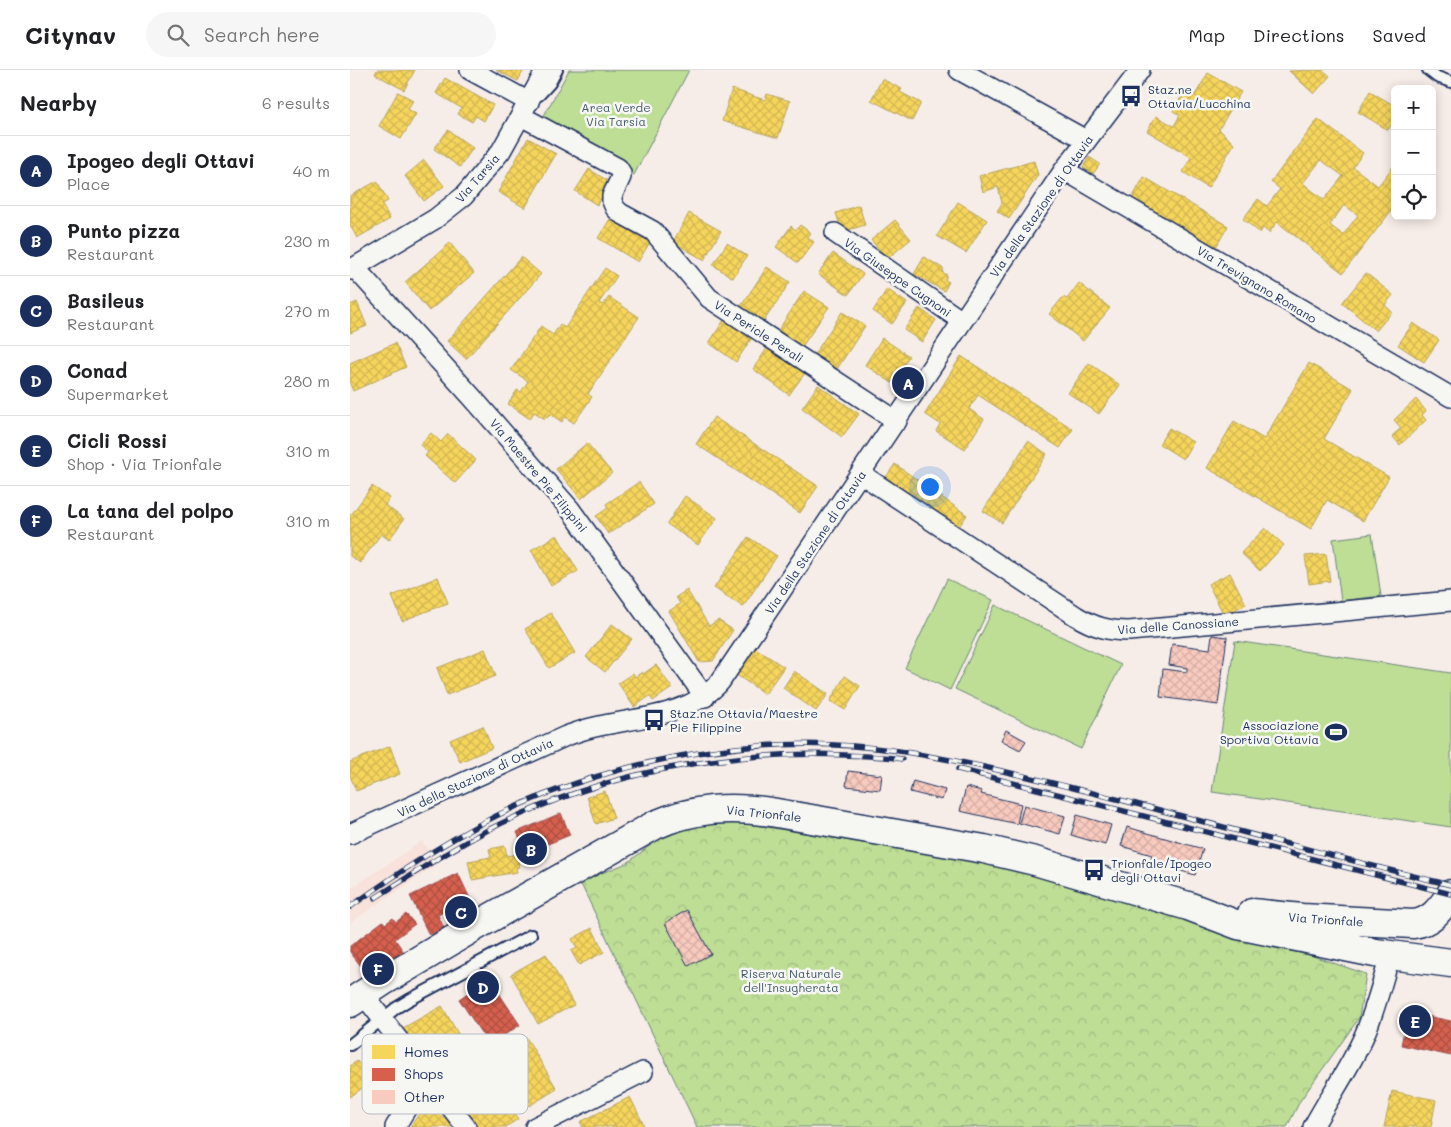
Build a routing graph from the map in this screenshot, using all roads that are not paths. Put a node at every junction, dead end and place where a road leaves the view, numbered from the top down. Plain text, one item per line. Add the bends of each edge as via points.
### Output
1 (470, 70) edge
2 (546, 70) edge
3 (557, 70) edge
4 (959, 70) edge
5 (1140, 70) edge
6 (1428, 70) edge
7 (1451, 82) edge
8 (525, 109) junction
9 (1086, 140) junction
10 (1064, 170) junction
11 (835, 233) dead end
12 (352, 269) edge
13 (962, 320) junction
14 (1451, 397) edge
15 (897, 421) junction
16 (861, 474) junction
17 (1451, 601) edge
18 (705, 697) junction
19 (350, 834) edge
20 (1451, 894) edge
21 (1188, 906) junction
22 (531, 935) dead end
23 (1390, 956) junction
24 (1451, 963) edge
25 (357, 999) edge
26 (384, 1018) junction
27 (364, 1034) edge
28 (395, 1034) edge
29 (362, 1035) edge
30 (350, 1045) edge
31 (643, 1072) dead end
32 (403, 1114) edge
33 (456, 1114) edge
34 (395, 1127) edge
35 (466, 1127) edge
36 (535, 1127) edge
37 (1313, 1127) edge

1 - 8 street
2 - 8 street, Via Tarsia
3 - 8 lane via 542,94
4 - 9 street
5 - 9 street, Via della Stazione di Ottavia
6 - 7 lane
8 - 12 street, Via Tarsia via 501,151 457,202
8 - 15 street, Via Pericle Perali via 618,168 621,177 613,193 615,208 653,231 709,298
9 - 10 street, Via della Stazione di Ottavia
10 - 13 street, Via della Stazione di Ottavia
10 - 14 street, Via Trevignano Romano
11 - 13 street, Via Giuseppe Cugnoni
12 - 18 street, Via Maestre Pie Filippini via 471,396 570,509
13 - 15 street, Via della Stazione di Ottavia
15 - 16 street, Via della Stazione di Ottavia
16 - 17 street, Via delle Canossiane via 1076,616 1107,630 1129,631
16 - 18 street, Via della Stazione di Ottavia via 720,682
18 - 19 street, Via della Stazione di Ottavia via 667,712 566,736
20 - 21 main road, Via Trionfale via 1431,918 1419,924 1402,925
21 - 23 main road, Via Trionfale via 1238,925
21 - 25 main road, Via Trionfale via 1035,861 975,847 764,811 713,809 679,815 655,825 483,922
22 - 26 lane via 438,983
23 - 24 main road, Via Trionfale
23 - 37 street via 1364,1036
25 - 26 street
26 - 27 lane
26 - 28 street
29 - 30 lane
31 - 36 street
32 - 34 street
33 - 35 street

